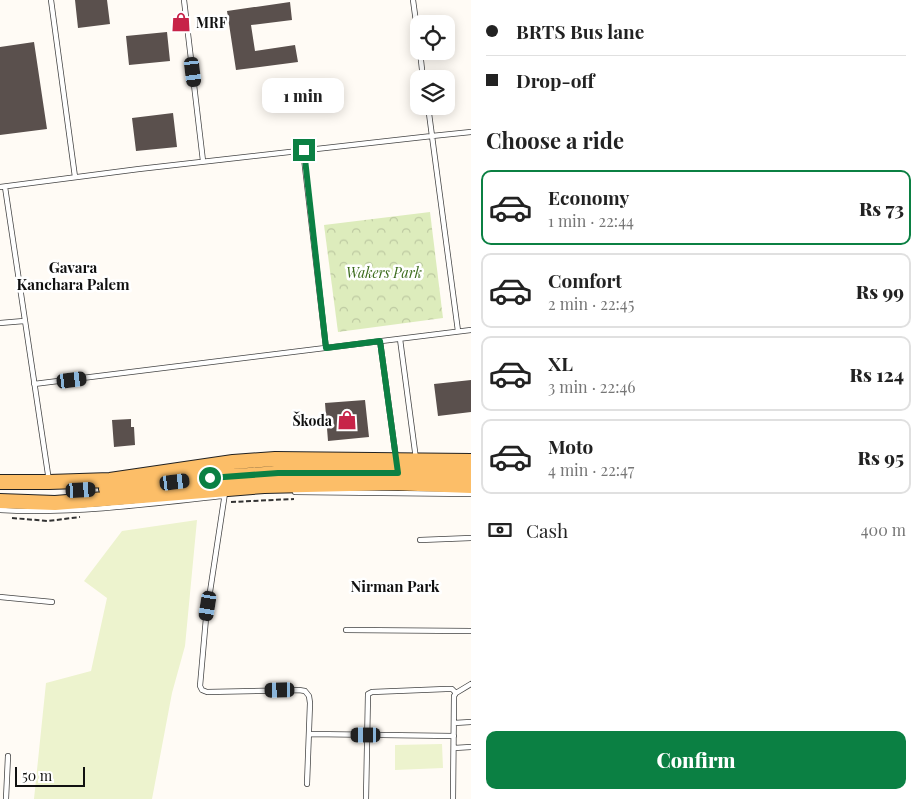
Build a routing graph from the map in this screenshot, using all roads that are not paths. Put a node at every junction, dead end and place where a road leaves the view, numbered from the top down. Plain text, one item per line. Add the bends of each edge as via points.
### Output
1 (51, 0) edge
2 (184, 0) edge
3 (413, 0) edge
4 (415, 15) edge
5 (429, 115) edge
6 (471, 132) edge
7 (432, 136) junction
8 (304, 150) junction
9 (204, 161) junction
10 (75, 177) junction
11 (2, 187) edge
12 (24, 321) junction
13 (0, 323) edge
14 (471, 330) edge
15 (458, 331) junction
16 (400, 339) junction
17 (380, 341) junction
18 (326, 348) junction
19 (34, 384) junction
20 (471, 460) edge
21 (471, 472) edge
22 (398, 477) junction
23 (417, 477) junction
24 (0, 482) edge
25 (49, 482) junction
26 (471, 486) edge
27 (0, 491) edge
28 (293, 492) dead end
29 (471, 494) edge
30 (226, 496) junction
31 (0, 501) edge
32 (0, 510) edge
33 (471, 538) edge
34 (420, 540) dead end
35 (0, 597) edge
36 (52, 602) dead end
37 (346, 630) dead end
38 (471, 631) edge
39 (471, 684) edge
40 (456, 693) junction
41 (471, 722) edge
42 (454, 723) junction
43 (310, 734) junction
44 (366, 735) junction
45 (454, 736) junction
46 (471, 747) edge
47 (454, 748) junction
48 (8, 756) dead end
49 (307, 784) dead end
50 (6, 799) edge
51 (366, 799) edge
52 (453, 799) edge

1 - 10 lane
2 - 9 lane
3 - 4 lane
5 - 7 lane
6 - 7 lane
7 - 8 lane
7 - 15 lane
8 - 9 lane
8 - 18 lane
9 - 10 lane
10 - 11 lane
11 - 12 lane
12 - 13 lane
12 - 19 lane
14 - 15 lane
15 - 16 lane
16 - 17 lane
16 - 23 lane
17 - 18 lane
17 - 22 lane
18 - 19 lane
19 - 25 lane
20 - 23 main road
21 - 23 main road
22 - 23 main road
22 - 23 main road
22 - 25 main road via 275,459 110,480
22 - 27 main road via 278,473 100,489
22 - 28 lane
22 - 30 main road via 264,486
23 - 26 main road
23 - 29 lane
24 - 25 main road
30 - 31 main road
30 - 32 lane via 81,509
30 - 43 lane via 206,618 200,686 207,692 305,691 310,703
33 - 34 lane
35 - 36 lane
37 - 38 lane
39 - 40 lane
40 - 42 lane
40 - 44 lane via 452,689 372,692 367,700
41 - 42 lane
42 - 45 lane
43 - 44 lane
43 - 49 lane
44 - 45 lane
44 - 51 lane
45 - 47 lane
46 - 47 lane
47 - 52 lane
48 - 50 lane

